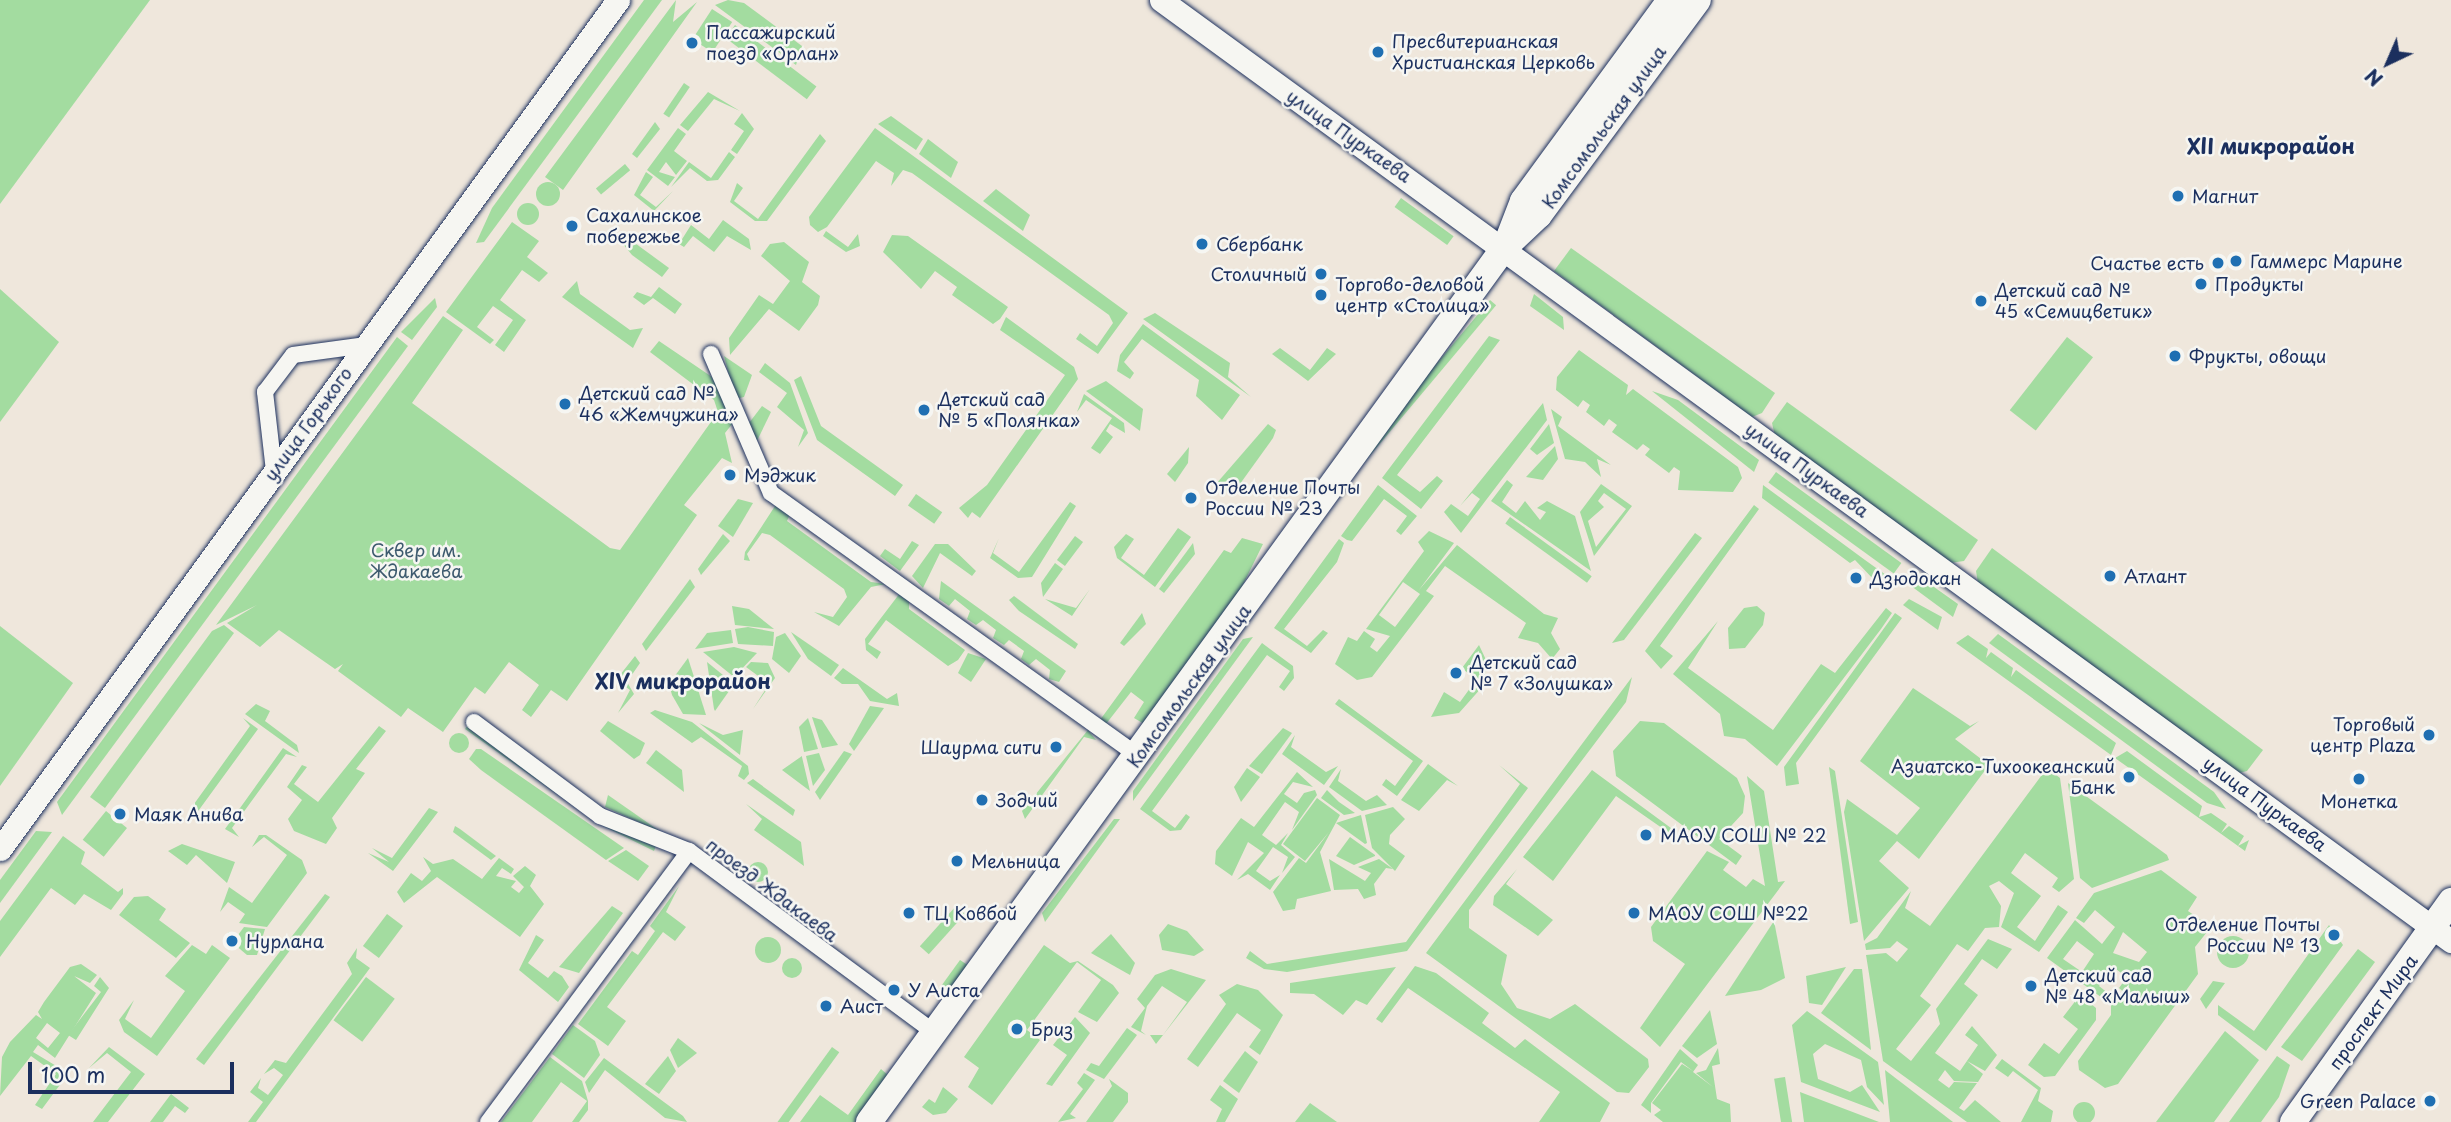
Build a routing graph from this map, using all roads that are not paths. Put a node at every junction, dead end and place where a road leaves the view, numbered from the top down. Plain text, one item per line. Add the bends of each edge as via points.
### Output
1 (618, 0) edge
2 (1161, 0) edge
3 (1670, 0) edge
4 (1698, 0) edge
5 (1504, 248) junction
6 (366, 345) junction
7 (711, 354) dead end
8 (274, 471) junction
9 (474, 722) dead end
10 (1138, 755) junction
11 (0, 849) edge
12 (689, 851) junction
13 (2451, 901) edge
14 (2442, 935) edge
15 (935, 1033) junction
16 (488, 1122) edge
17 (869, 1122) edge
18 (2293, 1122) edge

1 - 6 main road, улица Горького
2 - 5 main road, улица Пуркаева
3 - 5 main road, Комсомольская улица via 1523,201
4 - 5 main road, Комсомольская улица via 1539,215
5 - 10 main road, Комсомольская улица
5 - 14 main road, улица Пуркаева
6 - 8 main road, улица Горького
6 - 8 street via 293,355 265,393
7 - 10 street via 771,493
8 - 11 main road, улица Горького
9 - 12 street, проезд Ждакаева via 600,816
10 - 15 main road, Комсомольская улица
12 - 15 street, проезд Ждакаева
12 - 16 street
13 - 14 main road, проспект Мира
14 - 18 main road, проспект Мира
15 - 17 main road, Комсомольская улица

